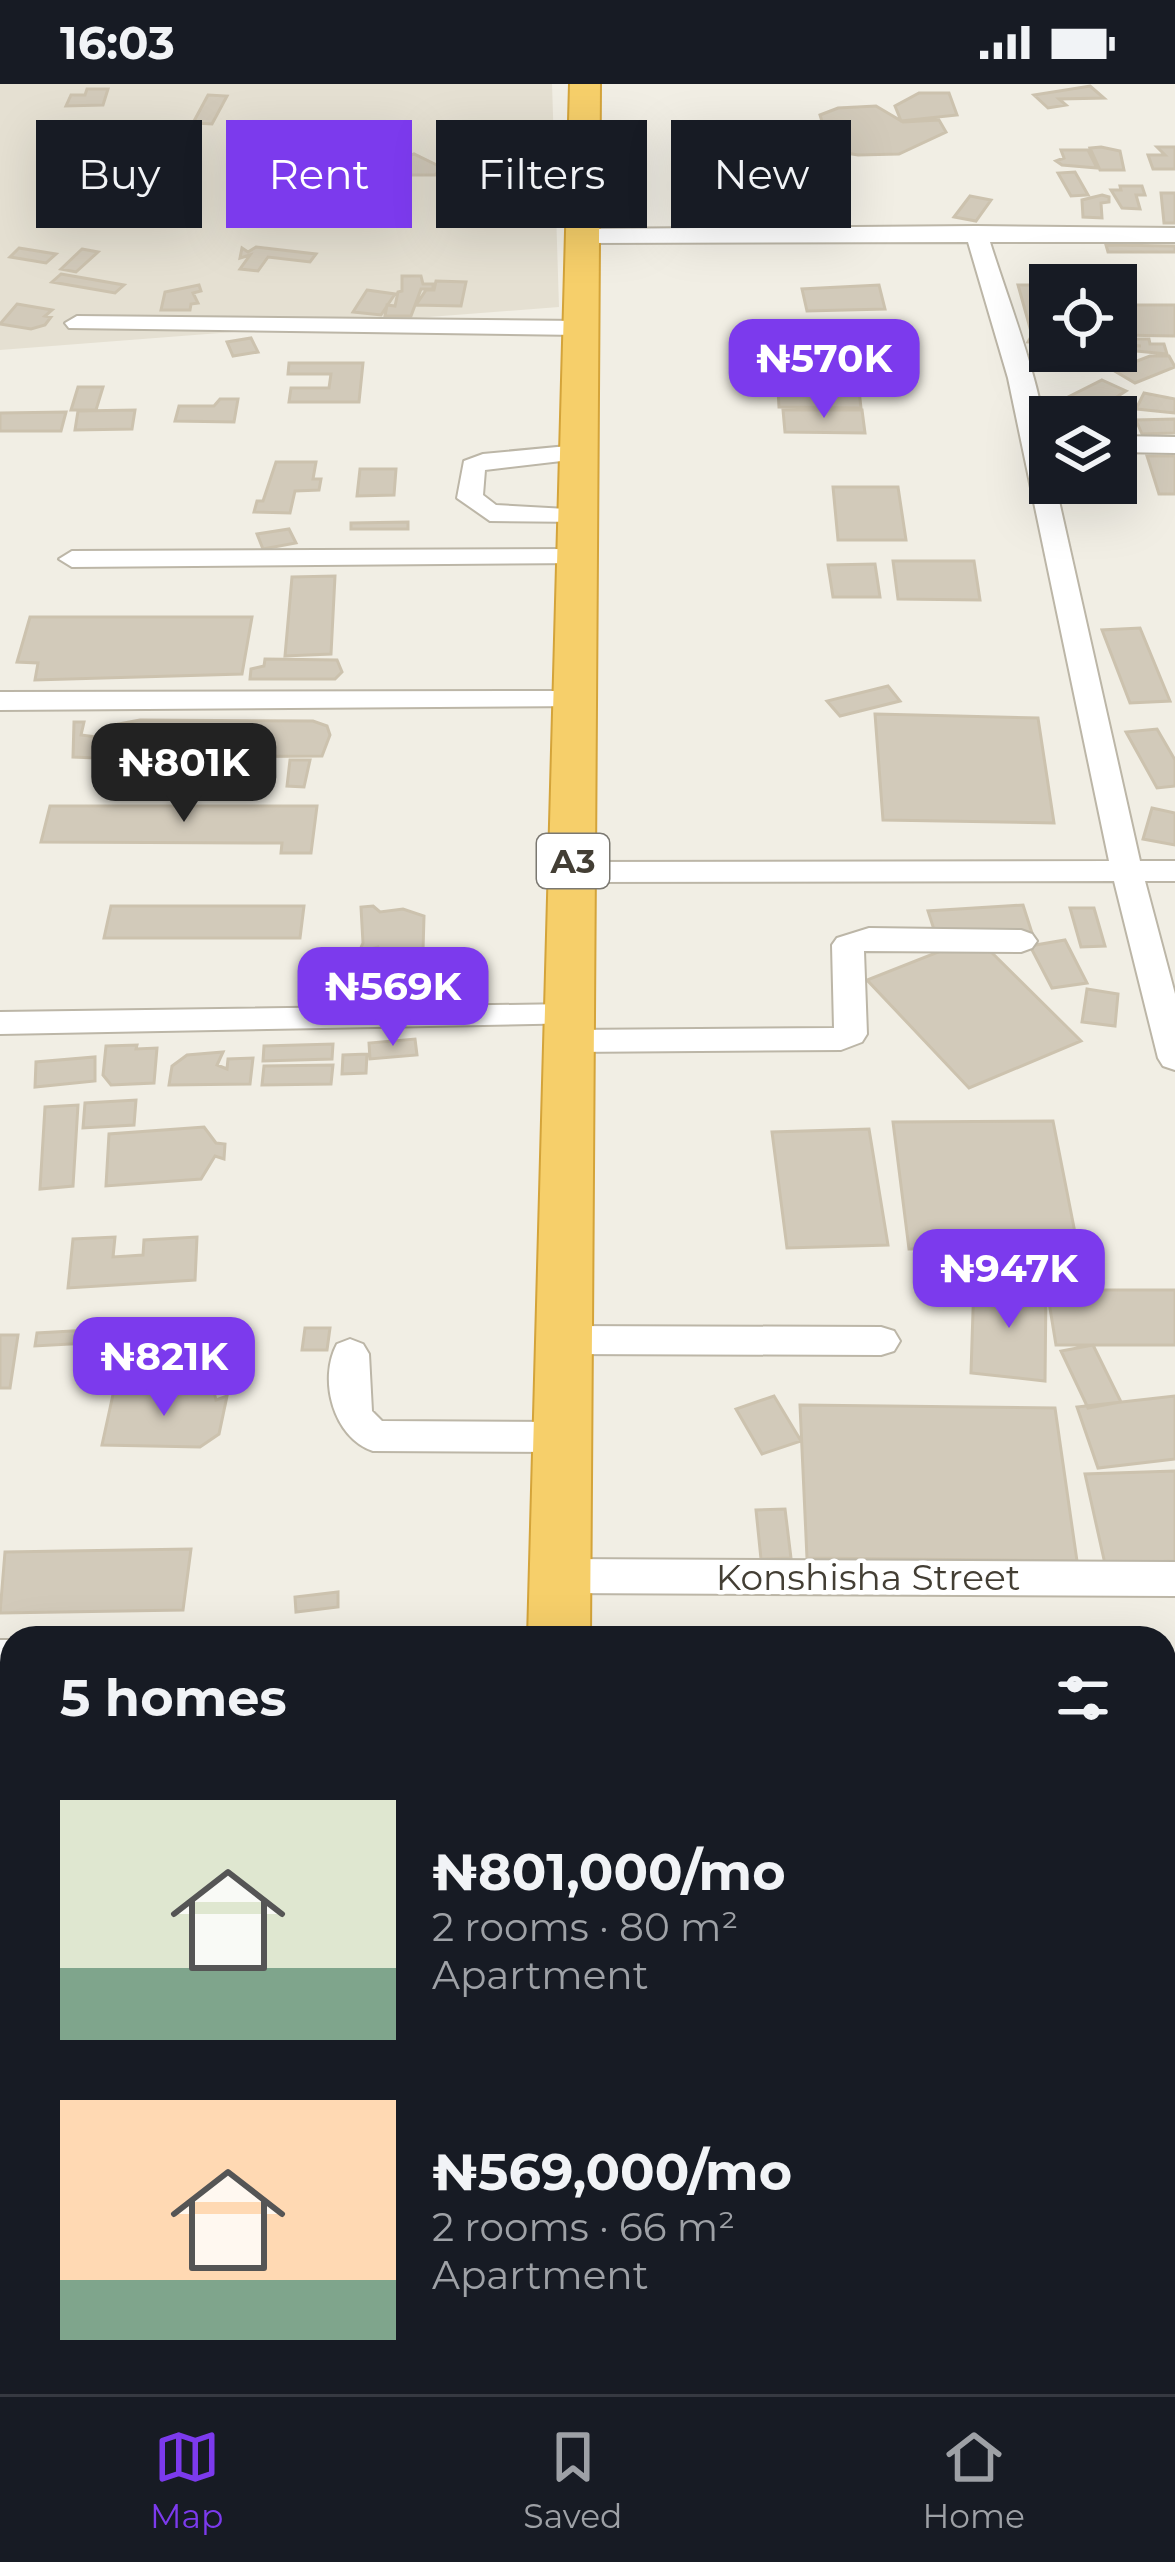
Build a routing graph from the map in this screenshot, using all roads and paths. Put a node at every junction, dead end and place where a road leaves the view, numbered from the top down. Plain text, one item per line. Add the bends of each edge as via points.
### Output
1 (585, 84) edge
2 (976, 233) junction
3 (1175, 235) edge
4 (582, 236) junction
5 (77, 323) dead end
6 (580, 328) junction
7 (1029, 402) edge
8 (1137, 444) edge
9 (1175, 445) edge
10 (578, 453) junction
11 (1054, 504) edge
12 (576, 537) junction
13 (72, 559) dead end
14 (575, 700) junction
15 (0, 701) edge
16 (1127, 870) junction
17 (1175, 871) edge
18 (572, 872) junction
19 (1021, 941) dead end
20 (0, 1023) edge
21 (571, 1028) junction
22 (1175, 1058) edge
23 (565, 1340) junction
24 (880, 1341) dead end
25 (350, 1354) dead end
26 (564, 1437) junction
27 (561, 1576) junction
28 (1175, 1579) edge
29 (560, 1626) edge

1 - 4 highway, A3
2 - 3 street
2 - 4 street
2 - 7 street
4 - 6 highway, A3
5 - 6 street
6 - 10 highway, A3
8 - 9 street
10 - 12 highway, A3
10 - 12 street via 473,466 470,498 490,513
11 - 16 street
12 - 13 street
12 - 14 highway, A3
14 - 15 street
14 - 18 highway, A3
16 - 17 street
16 - 18 street
16 - 22 street
18 - 21 highway, A3
19 - 21 street via 848,945 851,1025 841,1039
20 - 21 street
21 - 23 highway, A3
23 - 24 street
23 - 26 highway, A3
25 - 26 street via 353,1417 373,1436
26 - 27 highway, A3
27 - 28 street, Konshisha Street
27 - 29 highway, A3

